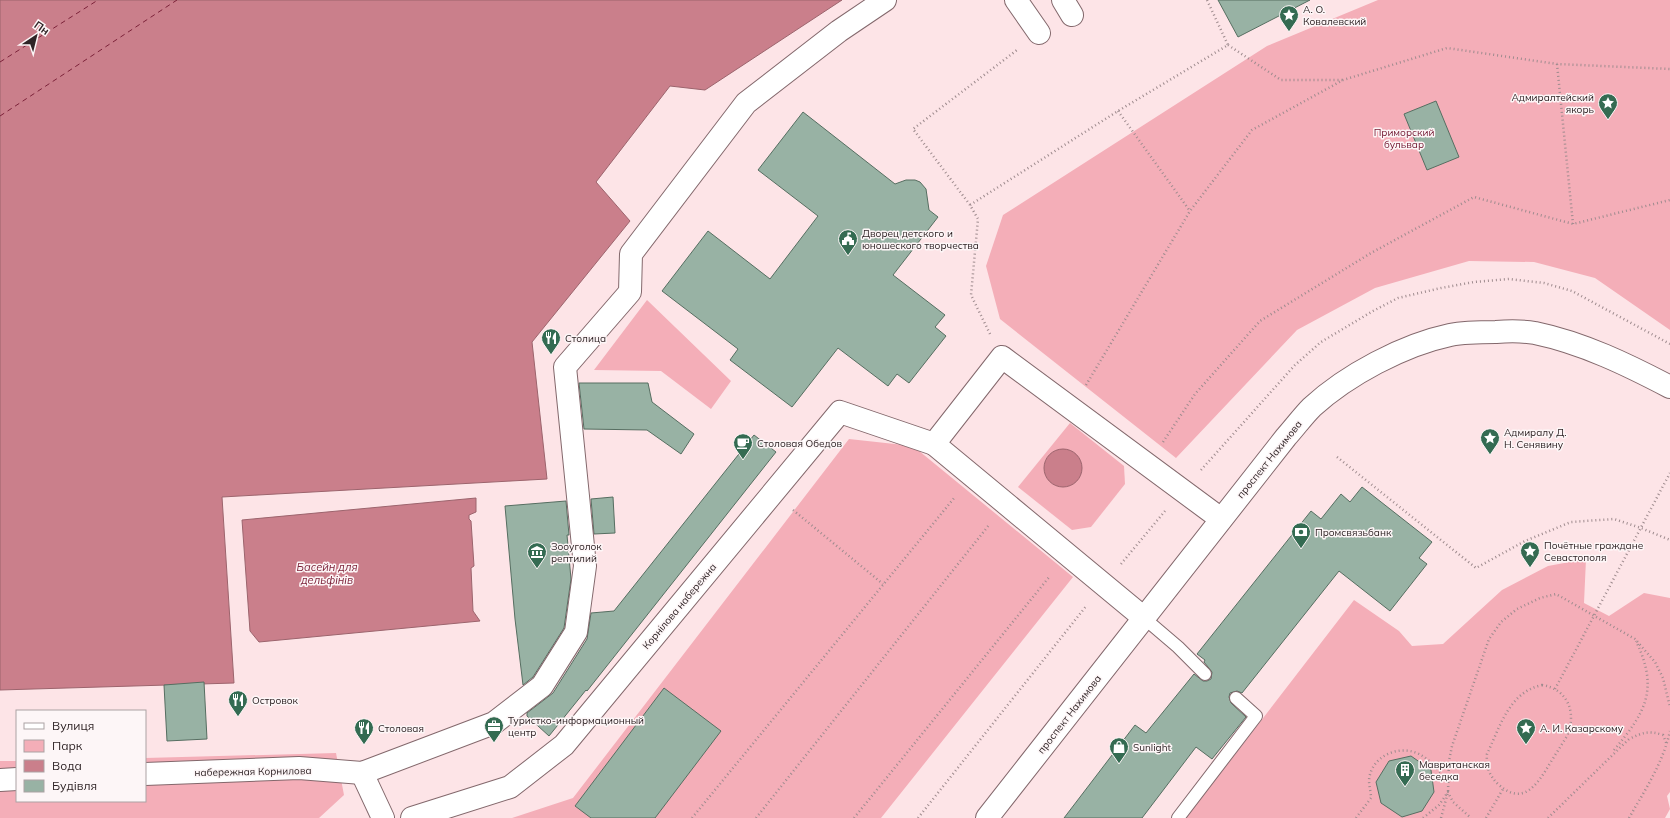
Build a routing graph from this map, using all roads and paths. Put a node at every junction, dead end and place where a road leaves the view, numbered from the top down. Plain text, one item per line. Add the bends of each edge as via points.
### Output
1 (885, 0) edge
2 (1016, 0) edge
3 (1207, 0) edge
4 (1039, 33) joint
5 (1228, 45) junction
6 (1557, 64) junction
7 (1670, 69) edge
8 (1343, 80) junction
9 (1118, 111) junction
10 (1670, 200) edge
11 (970, 204) junction
12 (1190, 210) junction
13 (1573, 224) junction
14 (1002, 358) junction
15 (1670, 387) edge
16 (1071, 409) junction
17 (934, 444) junction
18 (1337, 458) dead end
19 (1147, 466) junction
20 (1670, 473) edge
21 (972, 476) junction
22 (1182, 491) junction
23 (773, 493) junction
24 (1006, 504) junction
25 (1221, 519) junction
26 (1641, 528) junction
27 (1670, 540) edge
28 (1067, 555) junction
29 (884, 584) junction
30 (1103, 585) junction
31 (1594, 615) junction
32 (1144, 618) junction
33 (1635, 639) junction
34 (1205, 674) dead end
35 (1555, 689) junction
36 (1236, 698) dead end
37 (1670, 707) edge
38 (1670, 731) edge
39 (1667, 745) junction
40 (1603, 764) junction
41 (362, 773) junction
42 (146, 774) edge
43 (16, 779) edge
44 (0, 780) edge
45 (1449, 782) junction
46 (1503, 789) junction
47 (1448, 792) junction
48 (383, 818) edge
49 (412, 818) edge
50 (692, 818) edge
51 (756, 818) edge
52 (854, 818) edge
53 (918, 818) edge
54 (987, 818) edge
55 (1178, 818) edge
56 (1356, 818) edge
57 (1423, 818) edge
58 (1441, 818) edge
59 (1471, 818) edge
60 (1486, 818) edge
61 (1548, 818) edge
62 (1629, 818) edge

1 - 41 street via 746,103 631,254 630,292 565,367 585,566 576,632 542,686 494,723
2 - 4 street
3 - 5 path
4 - 11 path via 912,129
5 - 8 path via 1281,80
5 - 9 path
6 - 7 path
6 - 8 path via 1447,48
6 - 13 path
8 - 12 path via 1252,130
9 - 11 path
9 - 12 path
10 - 13 path
11 - 14 path via 978,219 971,295
12 - 16 path
13 - 19 path via 1474,197 1371,253 1260,321 1195,394
14 - 16 street
14 - 17 street
15 - 25 street, проспект Нахимова via 1634,368 1594,352 1534,333 1479,332 1450,335 1387,357 1364,369 1312,408
16 - 19 street
17 - 21 street
17 - 23 street, Корнілова набережна via 840,412
18 - 26 path via 1476,568 1525,541 1571,522 1614,519
19 - 22 street
20 - 26 path
21 - 24 street
21 - 29 path
22 - 25 street
22 - 30 path
23 - 29 path
23 - 49 street, Корнілова набережна via 564,745 510,787
24 - 28 street
24 - 51 path
25 - 32 street, проспект Нахимова
26 - 27 path
26 - 31 path
28 - 30 street
28 - 52 path
29 - 50 path
30 - 32 street
30 - 53 path
31 - 33 path
31 - 35 path
31 - 45 path via 1556,594 1540,598 1517,609 1501,622 1489,640 1452,746
32 - 34 lane
32 - 54 street, проспект Нахимова
33 - 37 path via 1655,662 1663,678
33 - 40 path via 1647,668 1646,700 1631,730
35 - 46 path via 1562,694 1571,711 1571,722 1566,736 1532,789 1520,793
35 - 46 path via 1542,685 1535,686 1523,692 1512,703 1486,761 1489,773
36 - 55 lane via 1256,716
38 - 39 path
39 - 40 path via 1663,735 1653,731 1640,734 1629,739
39 - 62 path via 1658,767
40 - 61 path
41 - 42 street, набережная Корнилова via 299,768
41 - 48 street
43 - 44 street
45 - 47 path
45 - 56 path via 1419,754 1408,750 1395,750 1382,756 1374,767 1369,779 1371,798
46 - 60 path
47 - 57 path via 1439,805
47 - 58 path
47 - 59 path via 1453,802

